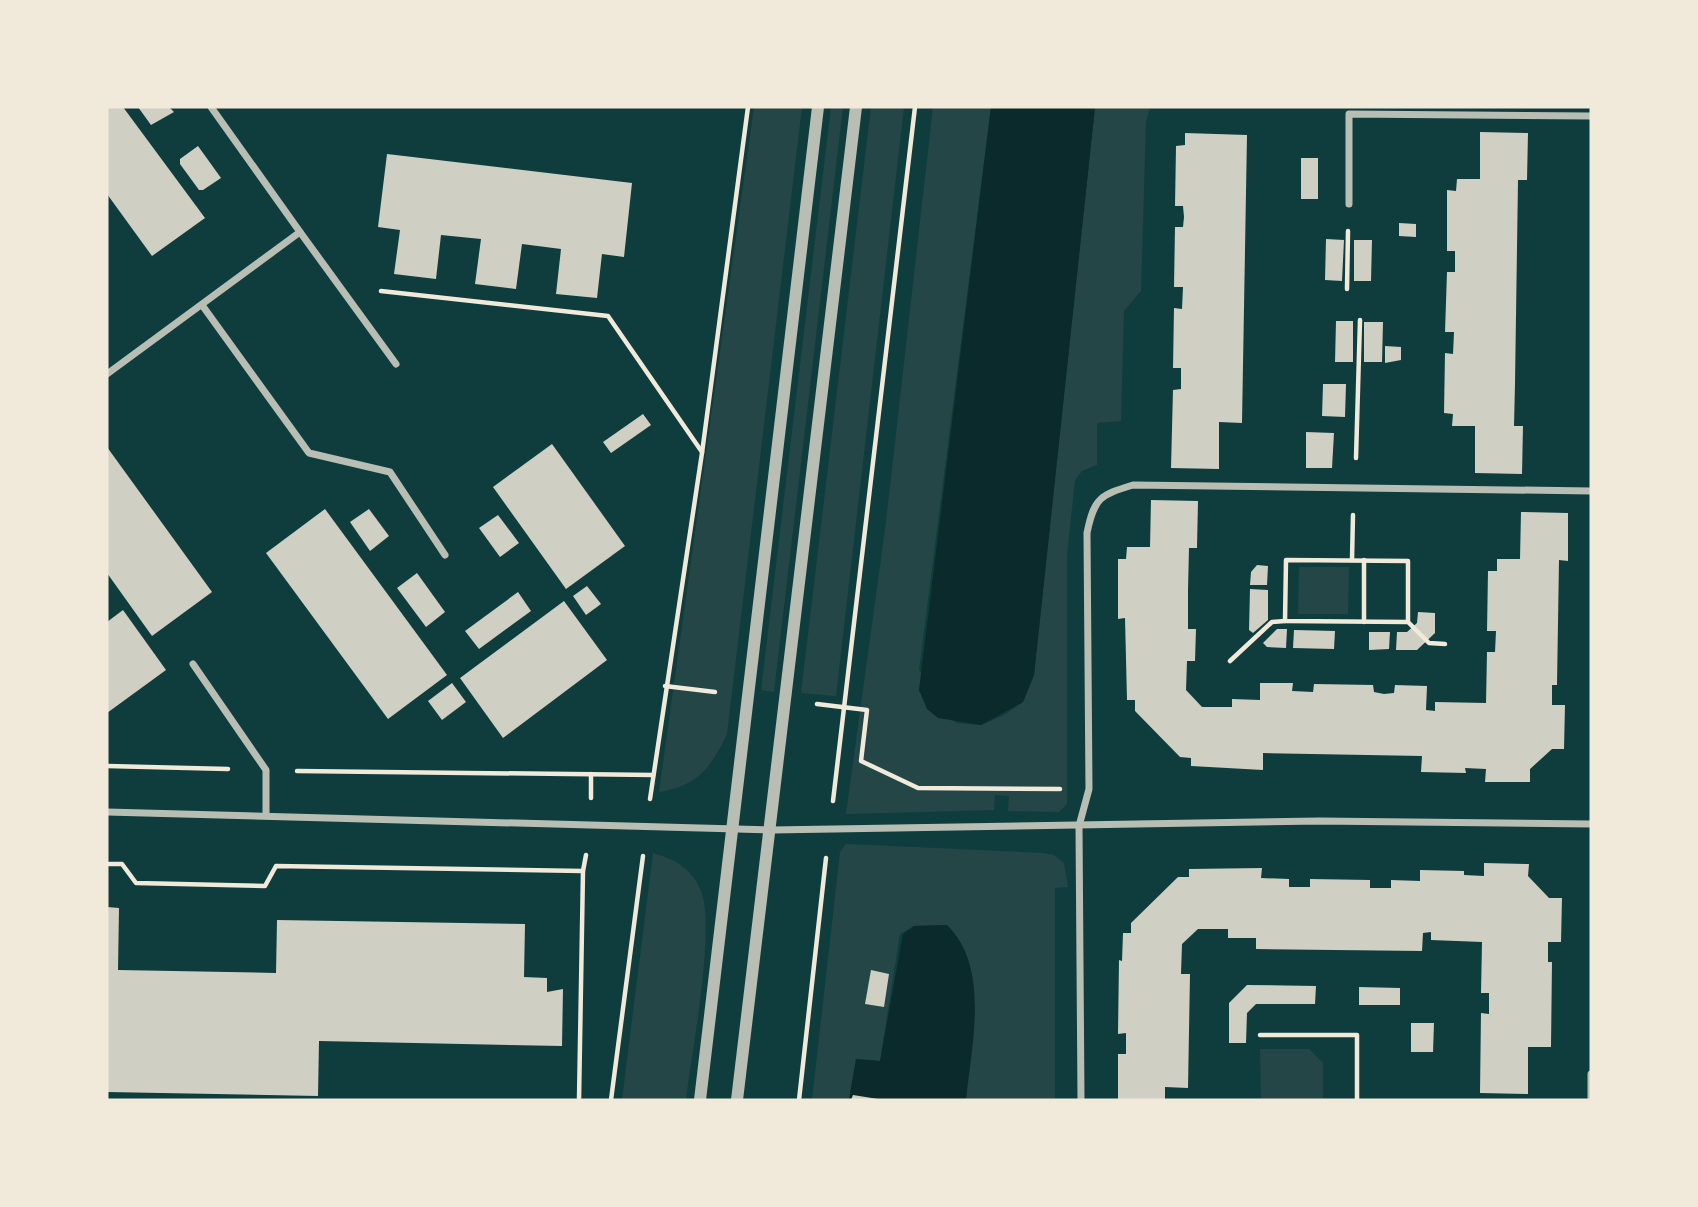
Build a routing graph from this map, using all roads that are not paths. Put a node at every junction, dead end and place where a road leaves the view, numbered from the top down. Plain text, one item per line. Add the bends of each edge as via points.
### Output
1 (211, 107) edge
2 (818, 107) edge
3 (856, 107) edge
4 (1591, 116) edge
5 (1349, 204) road end
6 (300, 232) junction
7 (202, 304) junction
8 (396, 365) dead end
9 (107, 374) edge
10 (1591, 491) edge
11 (446, 555) dead end
12 (193, 664) dead end
13 (107, 812) edge
14 (266, 815) junction
15 (1591, 824) edge
16 (1079, 826) junction
17 (734, 830) junction
18 (772, 830) junction
19 (1591, 1074) edge
20 (700, 1100) edge
21 (737, 1100) edge
22 (1081, 1100) edge
23 (1591, 1100) edge

1 - 6 street
2 - 17 street
3 - 18 street
4 - 5 street via 1349,114
6 - 7 street
6 - 8 street
7 - 9 street
7 - 11 street via 309,453 390,471
10 - 16 street via 1133,485 1104,494 1091,510 1087,533 1089,789
12 - 14 street via 266,770
13 - 14 street
14 - 17 street
15 - 16 street via 1319,821
16 - 18 street
16 - 22 street
17 - 18 street
17 - 20 street
18 - 21 street
19 - 23 street

